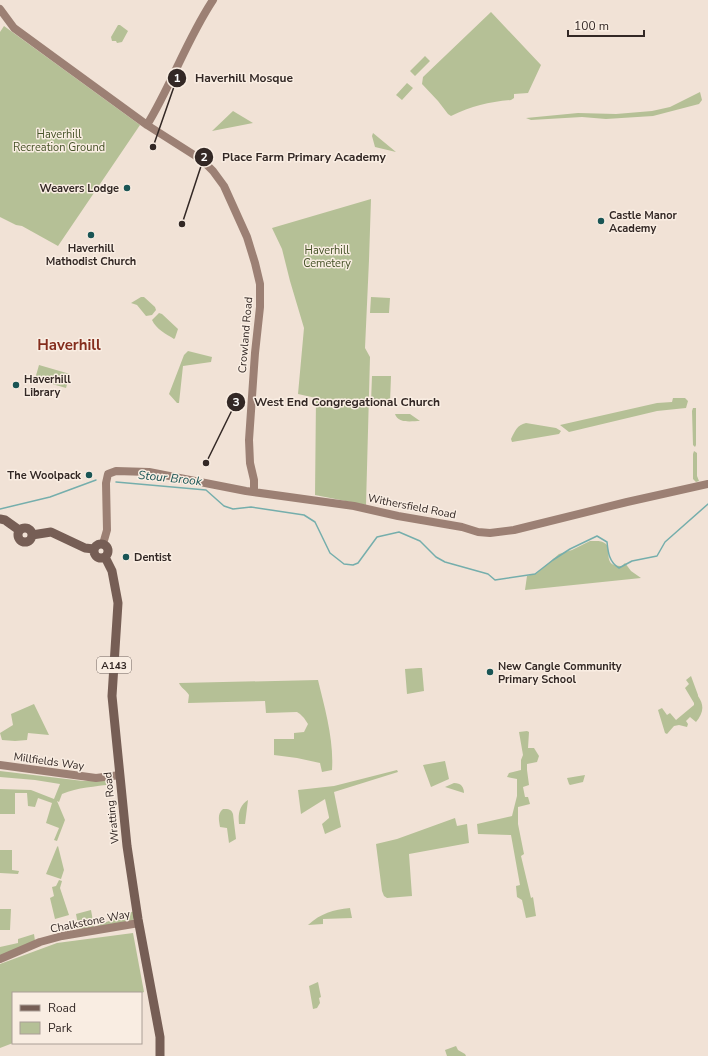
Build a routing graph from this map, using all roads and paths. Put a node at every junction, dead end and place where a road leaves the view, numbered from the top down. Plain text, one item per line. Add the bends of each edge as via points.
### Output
1 (213, 0) edge
2 (0, 9) edge
3 (147, 125) junction
4 (708, 484) edge
5 (250, 492) junction
6 (0, 519) edge
7 (103, 544) junction
8 (94, 549) junction
9 (105, 557) junction
10 (0, 765) edge
11 (120, 775) junction
12 (139, 923) junction
13 (0, 959) edge
14 (160, 1056) edge

1 - 3 street via 188,42 168,89
2 - 3 street, Crowland Road via 14,28
3 - 5 street, Crowland Road via 198,156 213,171 224,186 236,211 255,263 260,284 260,307 250,420 251,471 254,480
4 - 5 street, Withersfield Road via 514,530 490,533 354,506
5 - 7 street, Withersfield Road via 149,472 116,471 108,474 106,483 107,530
6 - 8 main road via 19,530 18,536 21,541 27,542 32,535 51,532 85,548
7 - 8 main road via 97,545
7 - 9 main road, Wratting Road / A143 via 108,550
8 - 9 main road via 95,555
9 - 11 main road, Wratting Road / A143 via 112,571 118,603 112,696
10 - 11 street, Millfields Way via 96,778
11 - 12 main road, Wratting Road / A143 via 127,846
12 - 13 street, Chalkstone Way via 62,936 40,942
12 - 14 main road, Wratting Road / A143 via 160,1037

